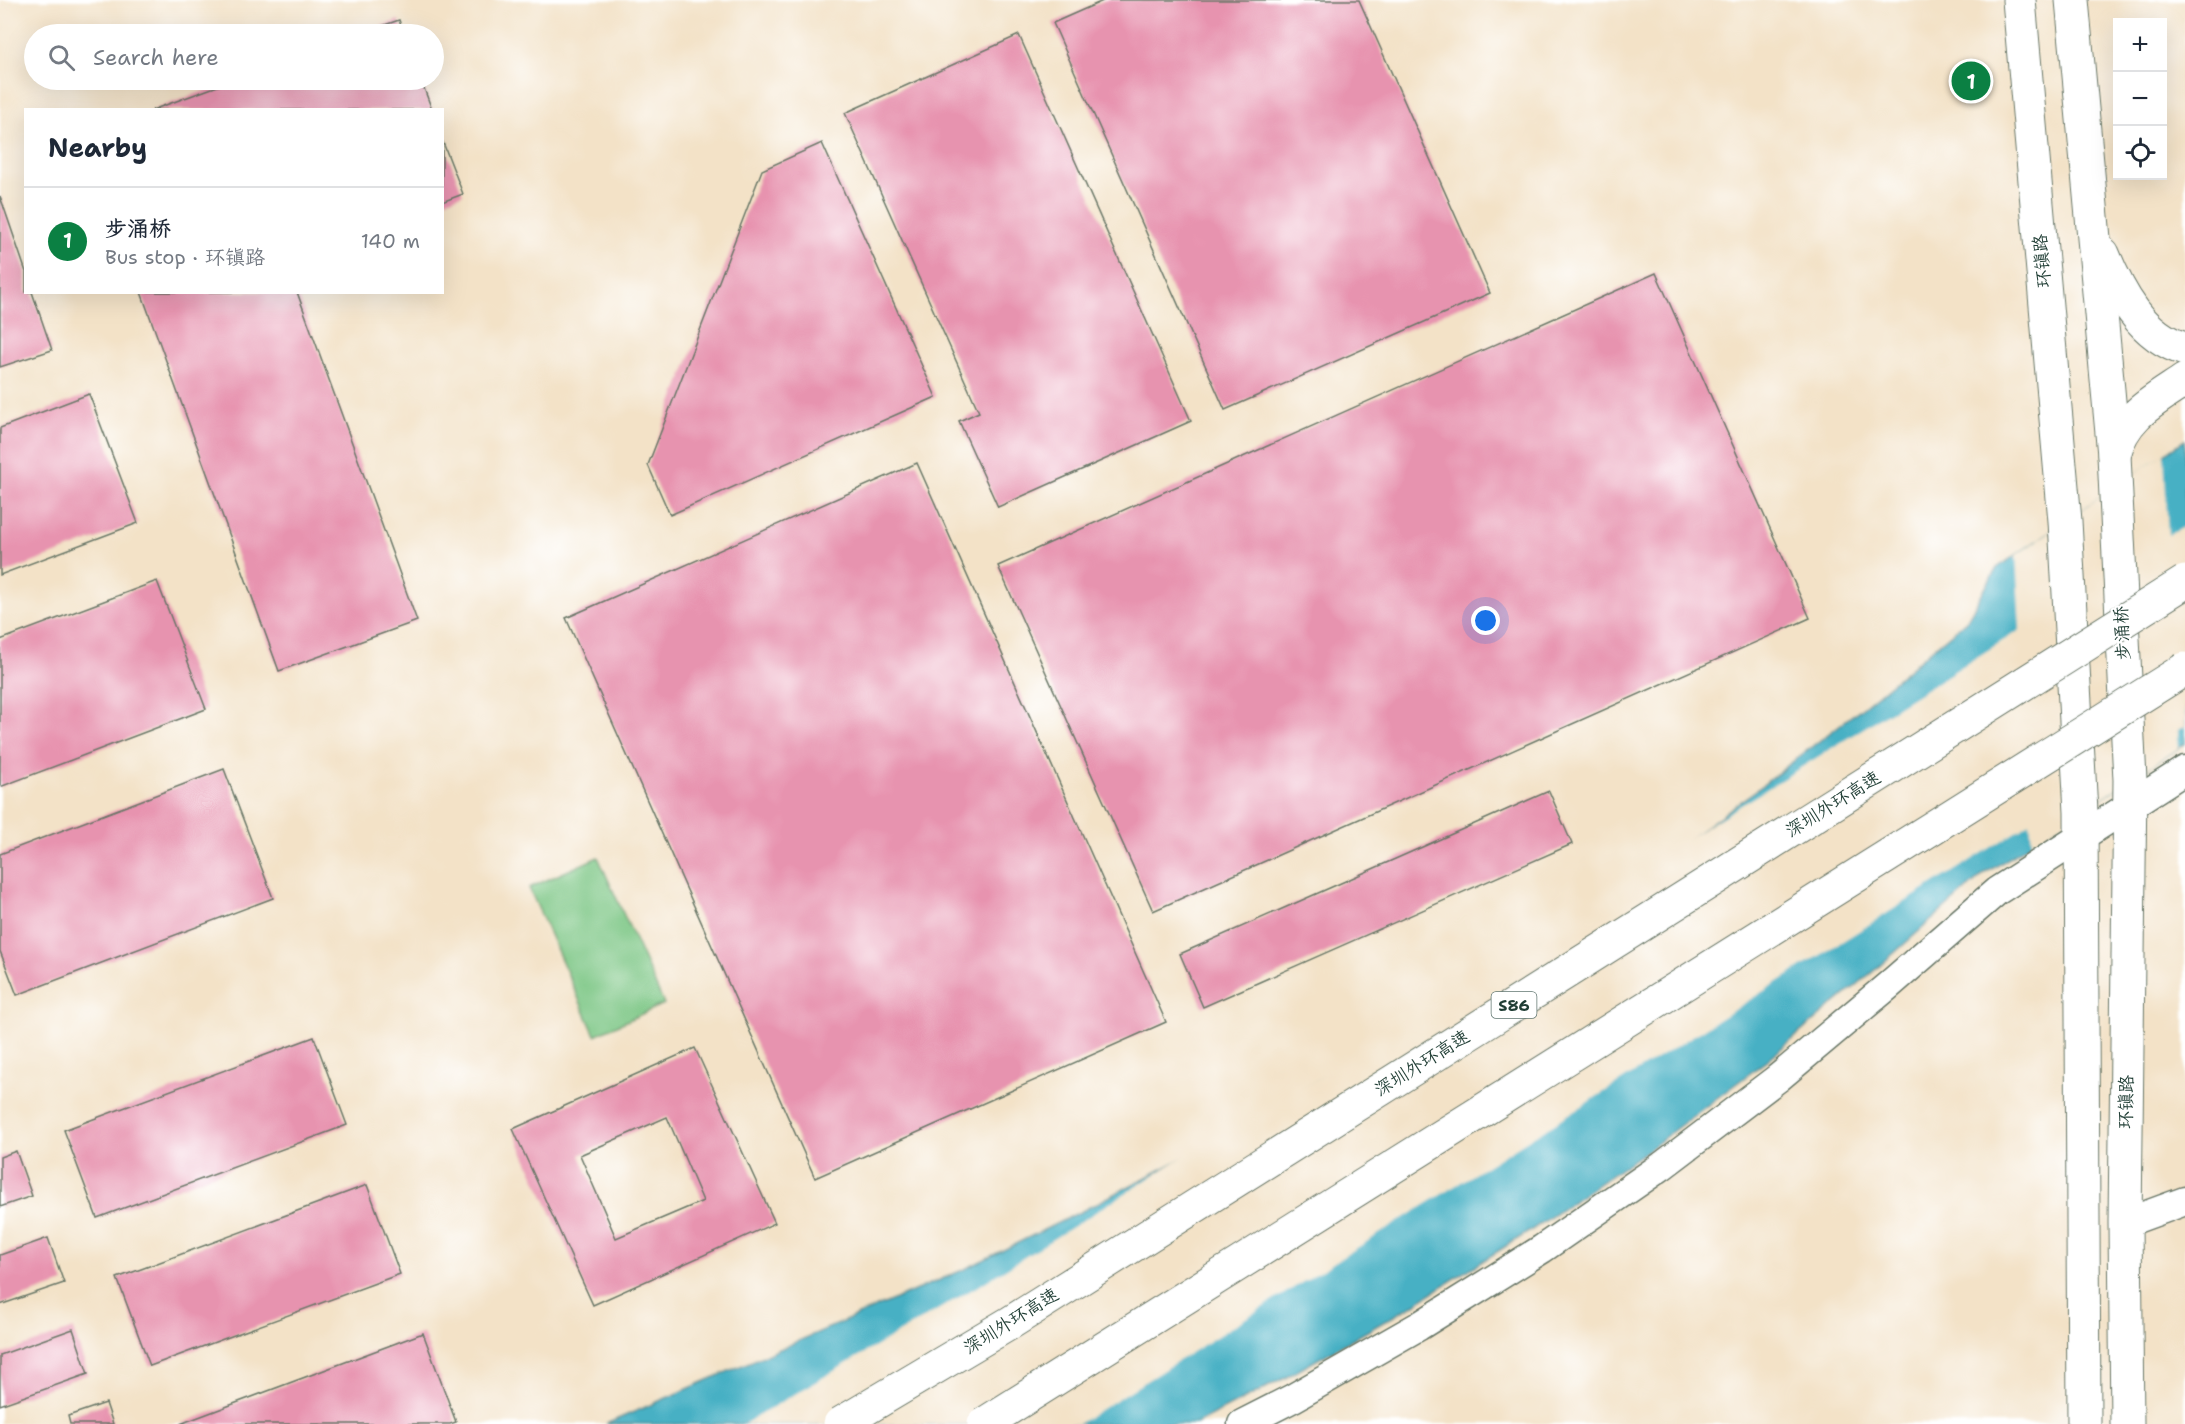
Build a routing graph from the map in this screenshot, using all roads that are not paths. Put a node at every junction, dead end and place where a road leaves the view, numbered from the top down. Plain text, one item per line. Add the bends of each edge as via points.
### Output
1 (2019, 0) edge
2 (2072, 0) edge
3 (2093, 228) junction
4 (2185, 349) edge
5 (2185, 380) edge
6 (2114, 471) junction
7 (2185, 582) edge
8 (2185, 669) edge
9 (2185, 770) edge
10 (2130, 793) junction
11 (2081, 824) junction
12 (2185, 1201) edge
13 (2125, 1223) junction
14 (840, 1424) edge
15 (984, 1424) edge
16 (1242, 1424) edge
17 (2084, 1424) edge
18 (2127, 1424) edge

1 - 11 main road, 环镇路, bridge via 2065,521
2 - 3 main road
3 - 4 main road via 2132,310 2158,336
3 - 6 main road
5 - 6 main road via 2125,426 2117,439
6 - 10 main road, 步涌桥, bridge
7 - 14 main road, 深圳外环高速 / S86, bridge via 1010,1323
8 - 15 main road, bridge
9 - 10 street
10 - 11 street
10 - 13 main road, 环镇路
11 - 16 street via 1996,891 1778,1078 1662,1166 1542,1249 1419,1326
11 - 17 main road
12 - 13 street
13 - 18 main road, 环镇路

